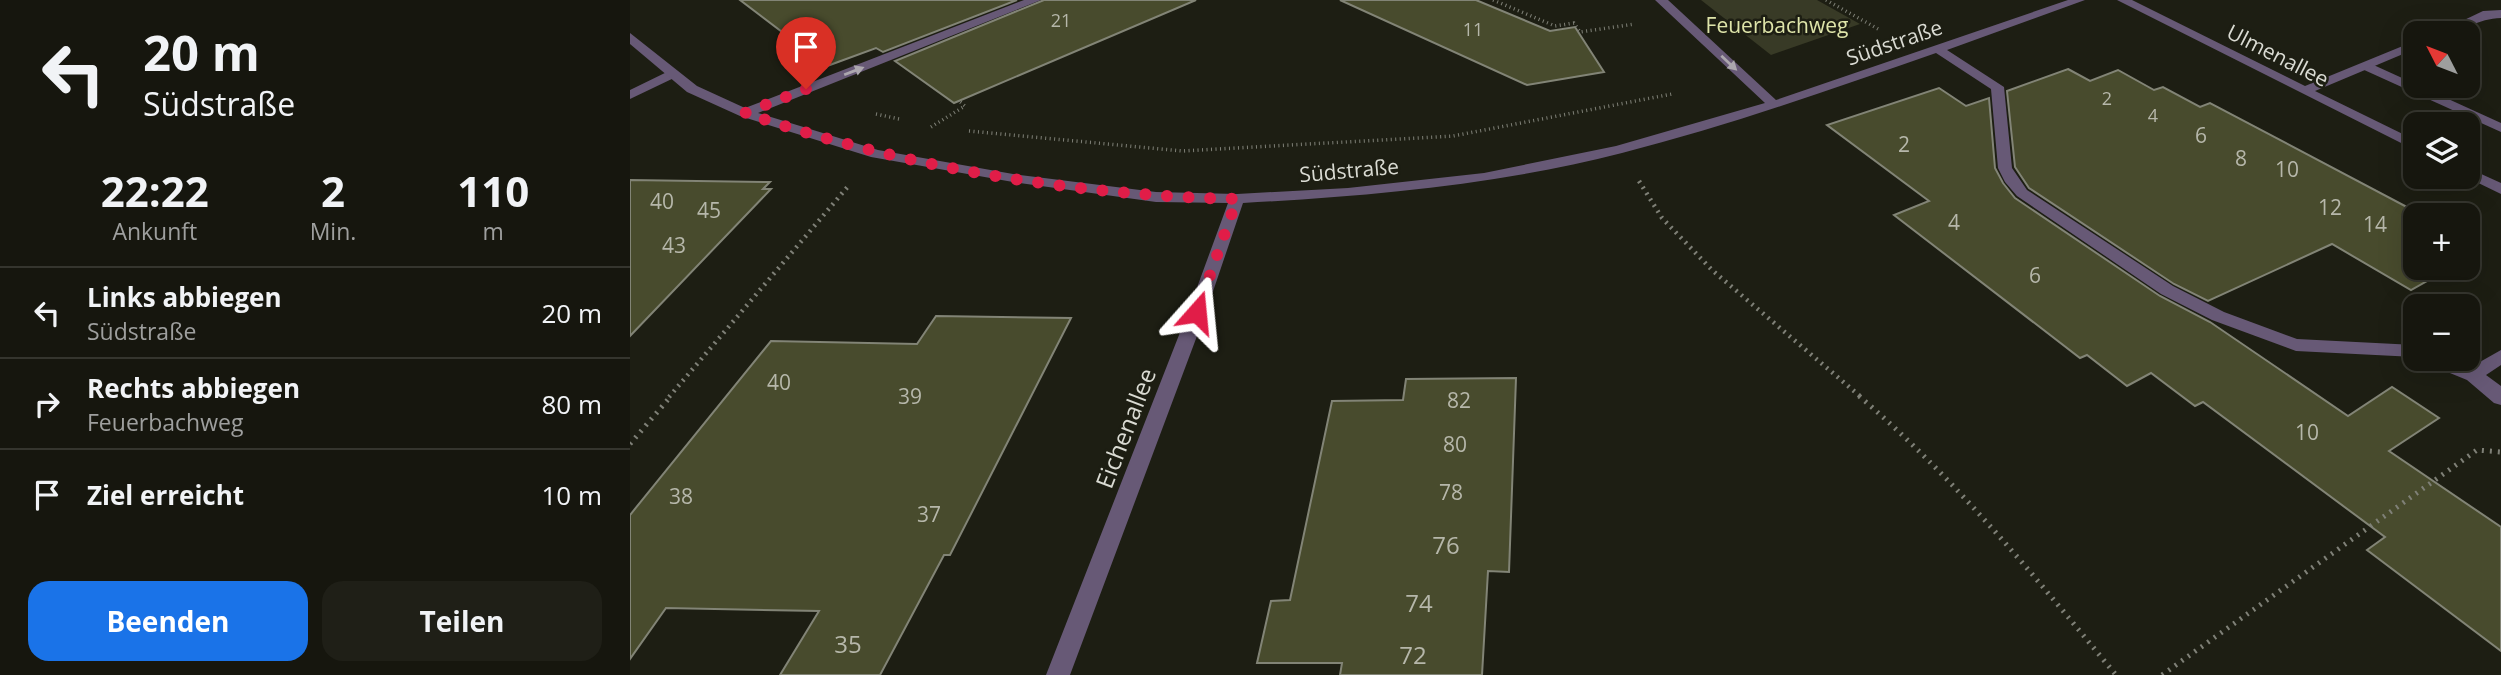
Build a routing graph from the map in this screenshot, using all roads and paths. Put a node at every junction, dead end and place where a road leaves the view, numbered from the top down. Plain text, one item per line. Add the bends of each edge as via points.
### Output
1 (1035, 0) edge
2 (1493, 0) edge
3 (1661, 0) edge
4 (1826, 0) edge
5 (2079, 0) edge
6 (2123, 0) edge
7 (2501, 14) edge
8 (2471, 21) edge
9 (1642, 23) dead end
10 (1880, 30) dead end
11 (630, 37) edge
12 (1939, 50) junction
13 (2403, 50) edge
14 (2354, 54) dead end
15 (2370, 64) junction
16 (671, 74) junction
17 (806, 89) junction
18 (2304, 91) junction
19 (1676, 93) dead end
20 (630, 96) edge
21 (959, 101) dead end
22 (1774, 105) junction
23 (745, 113) junction
24 (941, 120) dead end
25 (906, 121) dead end
26 (919, 124) dead end
27 (2501, 128) edge
28 (945, 129) dead end
29 (958, 130) dead end
30 (2403, 140) edge
31 (876, 154) junction
32 (1636, 176) dead end
33 (2480, 179) edge
34 (2501, 189) edge
35 (1237, 199) junction
36 (2403, 350) edge
37 (2501, 356) edge
38 (2463, 371) edge
39 (2473, 375) junction
40 (2501, 398) edge
41 (630, 444) edge
42 (2501, 452) edge
43 (1058, 675) edge
44 (2116, 675) edge
45 (2162, 675) edge

17 -> 1 street
2 - 9 path via 1555,26 1574,23 1580,32
3 -> 22 street
4 - 10 path
5 - 12 street, Südstraße
6 - 18 street, Ulmenallee
7 - 8 street
11 - 16 street, Südstraße
12 - 22 street, Südstraße
12 - 36 street via 1997,87 2005,169 2022,192 2167,290 2218,316 2296,345
13 - 15 street
14 - 15 street
15 - 18 street
15 - 27 street
16 - 20 street
16 - 23 street, Südstraße
17 - 23 street
17 - 25 path via 853,108
18 - 30 street, Ulmenallee
19 - 29 path via 1453,136 1182,151
21 - 24 path via 965,106
22 - 35 street, Südstraße via 1619,150 1484,177 1348,193
23 - 31 street, Südstraße
26 - 28 path
31 - 35 street, Südstraße via 1156,197
31 - 41 path
32 - 44 path via 1662,218 1703,262 1871,406 1931,464 2032,573
33 - 34 street
35 - 43 street, Eichenallee
37 - 39 street
38 - 39 street
39 - 40 street
42 - 45 path via 2477,450

